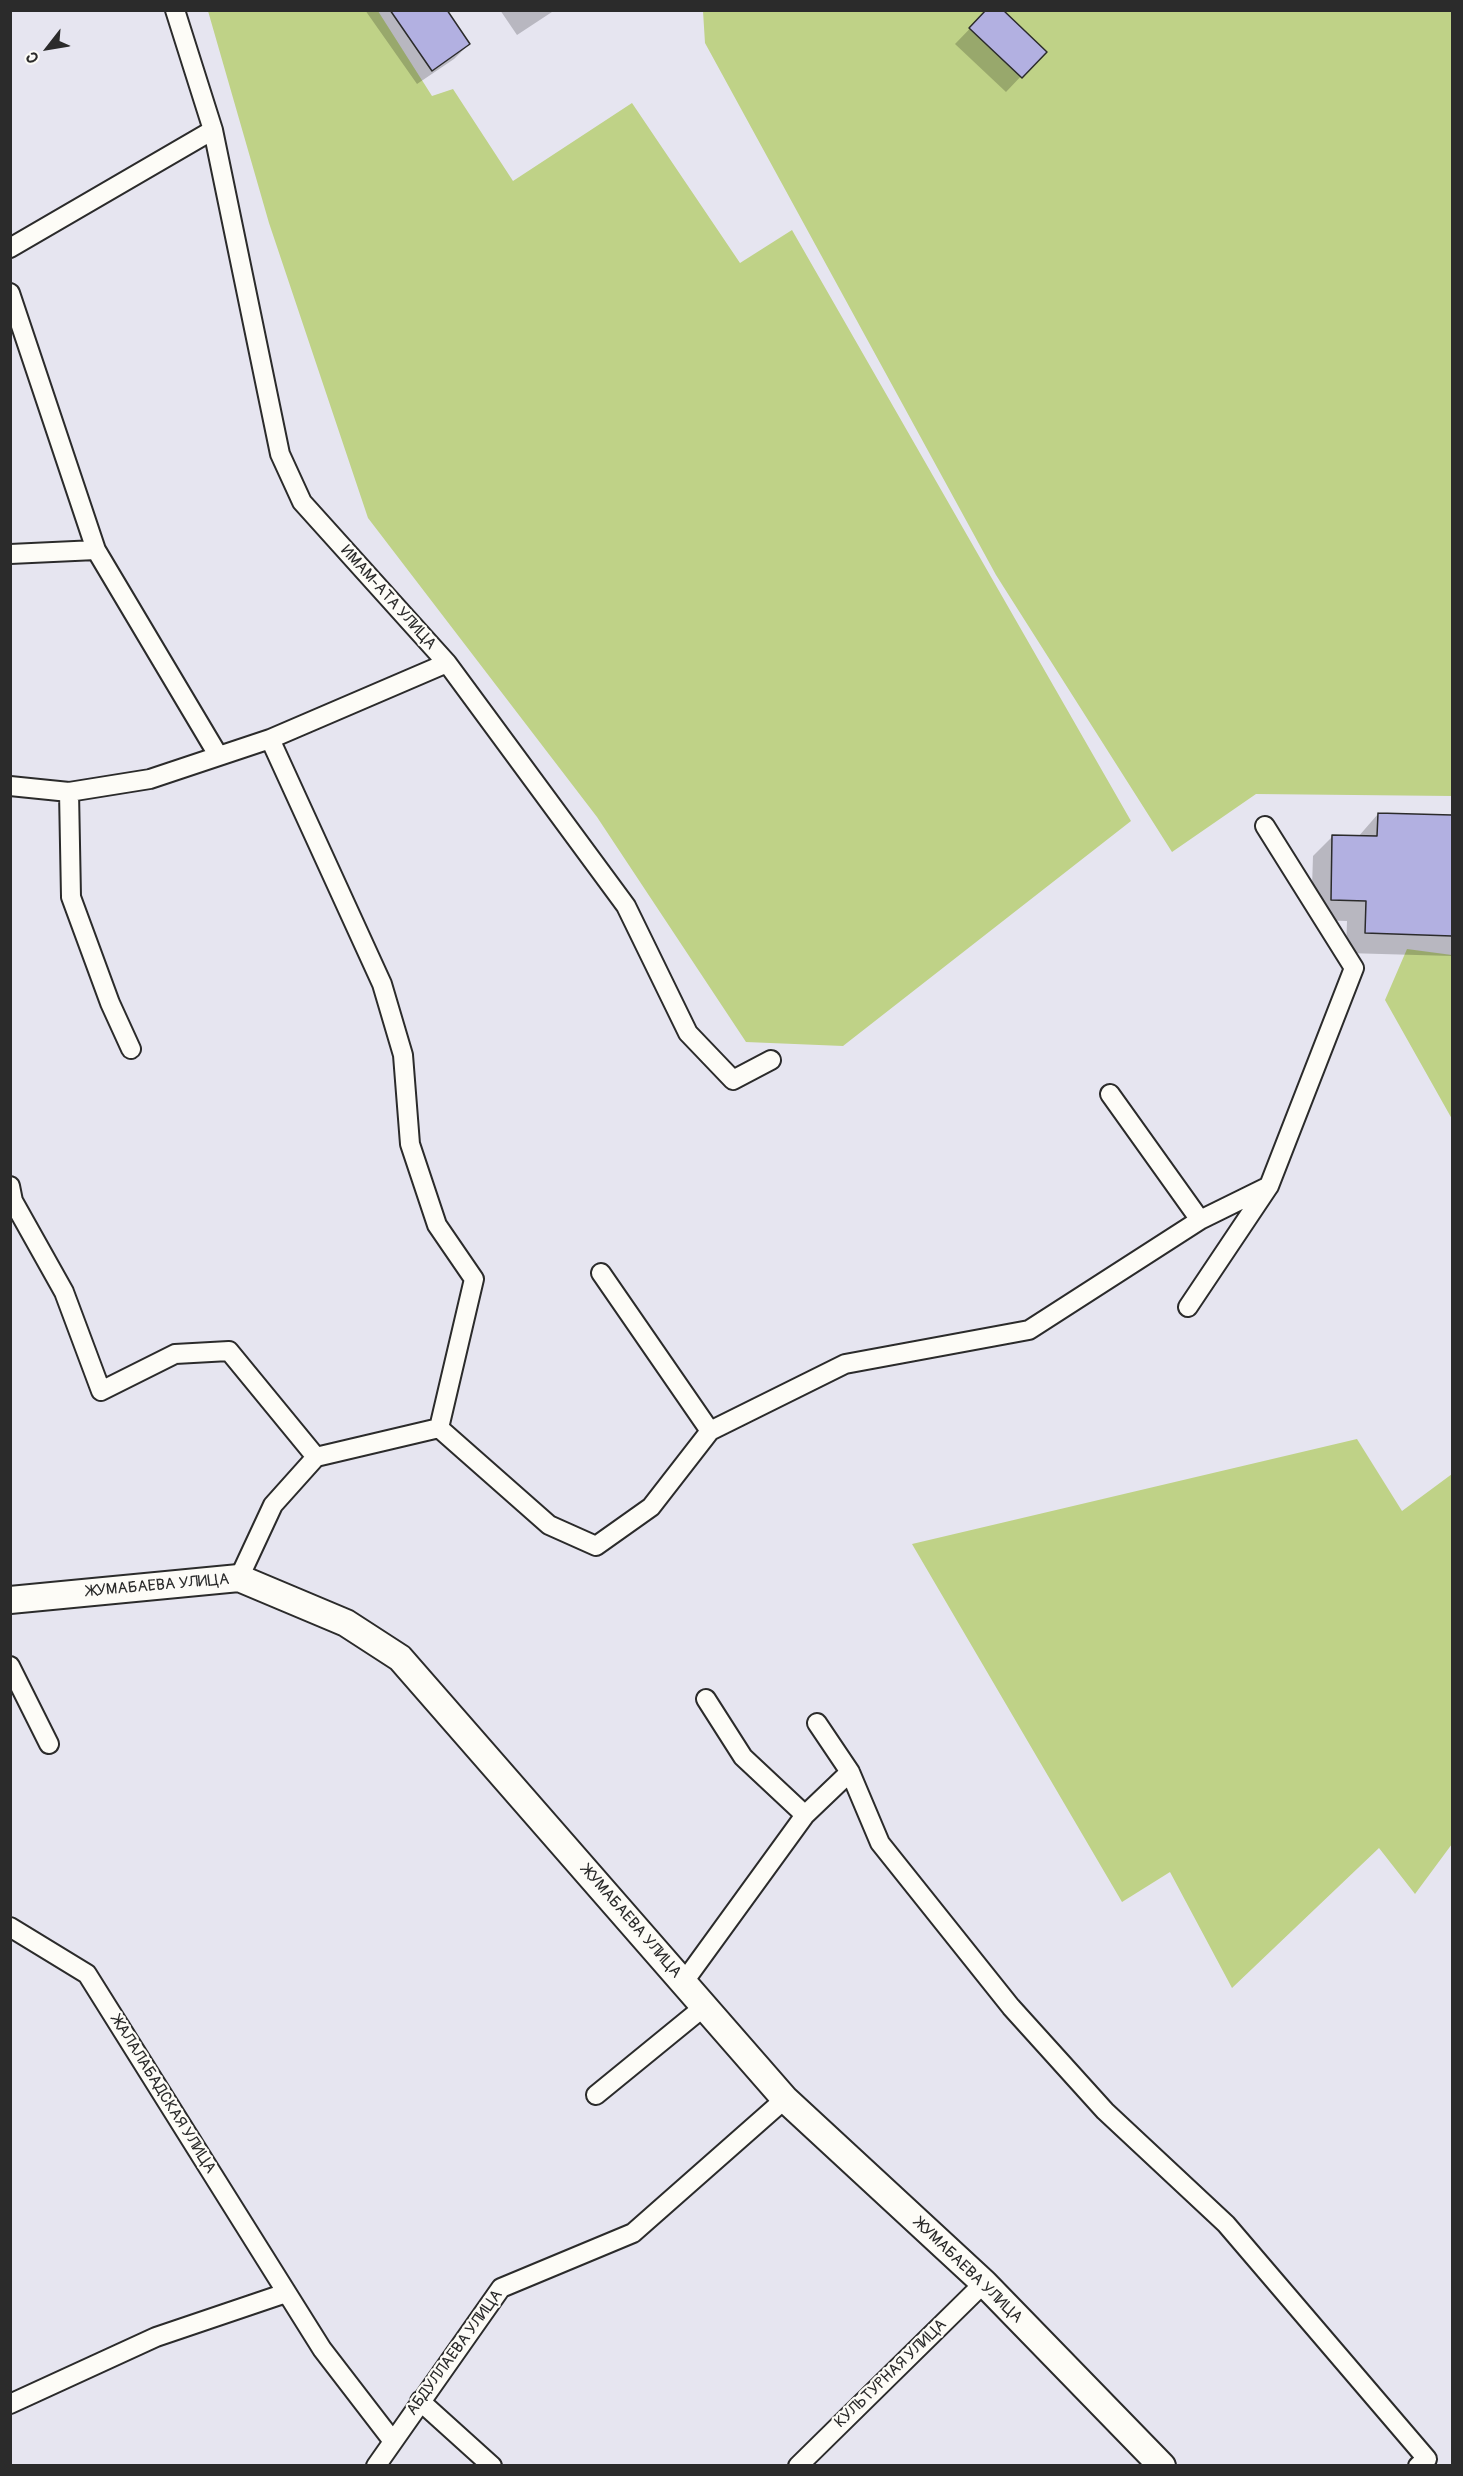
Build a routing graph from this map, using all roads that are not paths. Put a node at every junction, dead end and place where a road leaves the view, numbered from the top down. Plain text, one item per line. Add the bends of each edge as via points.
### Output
1 (175, 10) edge
2 (213, 130) junction
3 (10, 248) edge
4 (10, 293) edge
5 (96, 550) junction
6 (10, 554) edge
7 (447, 663) junction
8 (270, 739) junction
9 (218, 755) junction
10 (10, 786) edge
11 (69, 792) junction
12 (1264, 826) dead end
13 (131, 1049) dead end
14 (771, 1060) dead end
15 (1110, 1094) dead end
16 (10, 1186) edge
17 (1269, 1186) junction
18 (1200, 1221) junction
19 (601, 1273) dead end
20 (1188, 1307) dead end
21 (439, 1428) junction
22 (710, 1431) junction
23 (316, 1457) junction
24 (239, 1578) junction
25 (10, 1600) edge
26 (10, 1666) edge
27 (706, 1699) dead end
28 (817, 1723) dead end
29 (49, 1744) dead end
30 (850, 1772) junction
31 (805, 1815) junction
32 (10, 1927) edge
33 (683, 1983) junction
34 (705, 2006) junction
35 (596, 2095) dead end
36 (785, 2100) junction
37 (984, 2283) junction
38 (286, 2293) junction
39 (420, 2401) junction
40 (10, 2404) edge
41 (392, 2440) junction
42 (376, 2466) edge
43 (492, 2466) edge
44 (798, 2466) edge
45 (1162, 2466) edge
46 (1418, 2466) edge

1 - 2 street, ИМАМ-АТА УЛИЦА
2 - 3 street
2 - 7 street, ИМАМ-АТА УЛИЦА via 279,454 302,502
4 - 5 street
5 - 6 street
5 - 9 street
7 - 8 street
7 - 14 street, ИМАМ-АТА УЛИЦА via 626,906 688,1033 733,1080
8 - 9 street
8 - 21 street via 382,984 403,1055 410,1144 437,1226 474,1279
9 - 11 street via 150,779
10 - 11 street
11 - 13 street via 71,897
12 - 17 street via 1354,968
15 - 18 street
16 - 23 street via 13,1201 64,1292 101,1391 175,1354 229,1351
17 - 18 street
17 - 20 street
18 - 22 street via 1029,1330 845,1364
19 - 22 street
21 - 22 street via 549,1525 596,1546 651,1507
21 - 23 street
23 - 24 street via 273,1505
24 - 25 street, ЖУМАБАЕВА УЛИЦА
24 - 33 street, ЖУМАБАЕВА УЛИЦА via 346,1623 400,1658
26 - 29 street
27 - 31 street via 742,1757
28 - 30 street
30 - 31 street
30 - 46 street via 880,1843 1011,2007 1105,2111 1226,2224 1427,2459
31 - 33 street
32 - 38 street, ЖАЛАЛАБАДСКАЯ УЛИЦА via 87,1974
33 - 34 street, ЖУМАБАЕВА УЛИЦА
34 - 35 street
34 - 36 street, ЖУМАБАЕВА УЛИЦА
36 - 37 street, ЖУМАБАЕВА УЛИЦА
36 - 39 street, АБДУЛЛАЕВА УЛИЦА via 633,2233 501,2288
37 - 44 street, КУЛЬТУРНАЯ УЛИЦА
37 - 45 street, ЖУМАБАЕВА УЛИЦА
38 - 40 street via 156,2337
38 - 41 street, ЖАЛАЛАБАДСКАЯ УЛИЦА via 322,2349
39 - 41 street, АБДУЛЛАЕВА УЛИЦА
39 - 43 street
41 - 42 street, АБДУЛЛАЕВА УЛИЦА

